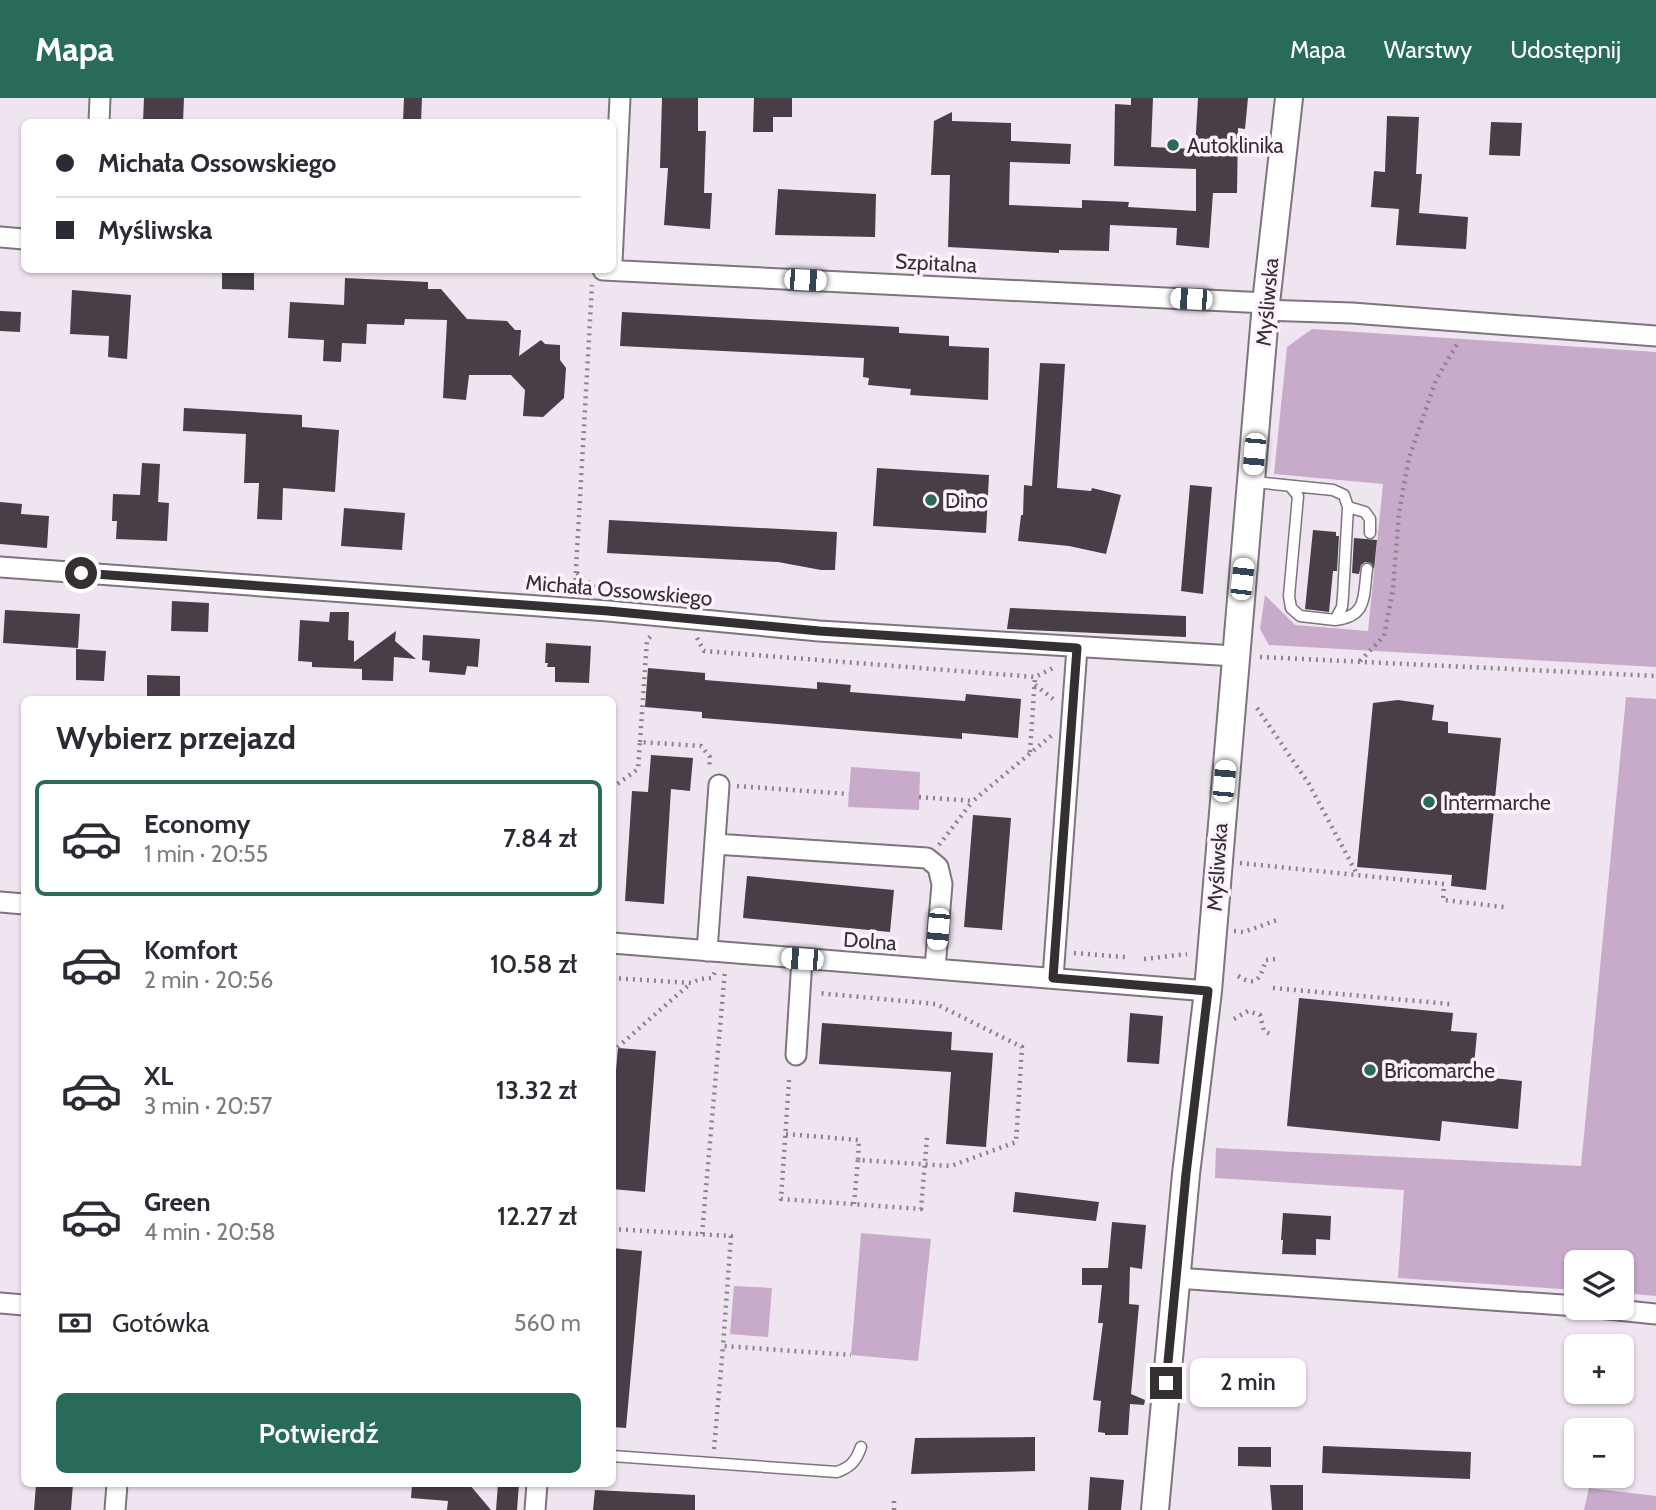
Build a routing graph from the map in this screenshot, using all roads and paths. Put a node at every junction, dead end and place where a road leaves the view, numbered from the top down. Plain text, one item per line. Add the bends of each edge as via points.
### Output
1 (100, 98) edge
2 (620, 98) edge
3 (1289, 98) edge
4 (99, 119) edge
5 (616, 180) edge
6 (0, 237) edge
7 (21, 239) edge
8 (616, 270) edge
9 (598, 275) edge
10 (1266, 306) junction
11 (1470, 322) junction
12 (1656, 336) edge
13 (1251, 481) junction
14 (1290, 486) junction
15 (1348, 507) junction
16 (1370, 533) dead end
17 (0, 567) edge
18 (1367, 569) dead end
19 (575, 587) dead end
20 (1335, 620) junction
21 (661, 631) dead end
22 (696, 636) dead end
23 (1077, 648) junction
24 (1235, 656) junction
25 (1360, 661) junction
26 (1062, 663) dead end
27 (1656, 676) edge
28 (1035, 677) junction
29 (1034, 685) junction
30 (1054, 699) dead end
31 (1252, 701) dead end
32 (1072, 717) junction
33 (640, 742) dead end
34 (1030, 753) junction
35 (719, 785) dead end
36 (919, 797) dead end
37 (973, 801) junction
38 (715, 844) junction
39 (927, 858) junction
40 (1239, 863) dead end
41 (1357, 875) junction
42 (0, 902) edge
43 (21, 904) edge
44 (1504, 907) dead end
45 (1277, 920) dead end
46 (1233, 931) dead end
47 (616, 943) edge
48 (707, 951) junction
49 (1065, 952) dead end
50 (1187, 954) dead end
51 (1125, 957) dead end
52 (802, 959) junction
53 (1144, 959) dead end
54 (1275, 959) dead end
55 (726, 961) junction
56 (934, 968) junction
57 (738, 970) dead end
58 (1238, 976) dead end
59 (616, 978) edge
60 (1053, 978) junction
61 (691, 983) junction
62 (1273, 988) dead end
63 (1208, 991) junction
64 (800, 992) junction
65 (938, 995) dead end
66 (932, 1003) junction
67 (1450, 1004) dead end
68 (1234, 1019) dead end
69 (1270, 1034) dead end
70 (616, 1049) edge
71 (796, 1055) dead end
72 (789, 1080) dead end
73 (786, 1134) junction
74 (927, 1137) dead end
75 (858, 1160) junction
76 (925, 1165) junction
77 (854, 1204) junction
78 (616, 1230) edge
79 (702, 1234) junction
80 (1176, 1278) junction
81 (0, 1303) edge
82 (21, 1305) edge
83 (1564, 1305) edge
84 (1634, 1312) edge
85 (1656, 1314) edge
86 (723, 1346) junction
87 (851, 1354) dead end
88 (861, 1447) dead end
89 (616, 1456) edge
90 (713, 1464) junction
91 (117, 1487) edge
92 (537, 1487) edge
93 (894, 1498) dead end
94 (115, 1510) edge
95 (535, 1510) edge
96 (894, 1510) edge
97 (1155, 1510) edge

1 - 4 street
2 - 5 street
3 - 10 street, Myśliwska
6 - 7 street
8 - 10 street, Szpitalna
9 - 19 path
10 - 11 street, Szpitalna
10 - 13 street, Myśliwska
11 - 12 street, Szpitalna
11 - 25 path via 1436,380 1409,458 1387,626 1384,636
13 - 14 lane
13 - 24 street, Myśliwska
14 - 15 lane via 1333,490 1344,495
14 - 20 lane via 1298,496 1291,608 1300,616
15 - 16 lane via 1366,512
15 - 20 lane via 1342,607
17 - 23 street, Michała Ossowskiego
18 - 20 lane via 1357,613
21 - 33 path via 647,640
22 - 28 path via 704,651
23 - 24 street, Michała Ossowskiego
23 - 32 street
24 - 25 path
24 - 63 street, Myśliwska
25 - 27 path
26 - 28 path
28 - 29 path
29 - 30 path
29 - 34 path
31 - 41 path via 1309,784
32 - 34 path
32 - 60 street
34 - 37 path
35 - 38 street
36 - 37 path
37 - 39 path
38 - 39 street
38 - 48 street
39 - 56 street via 938,867 942,884
40 - 41 path
41 - 44 path via 1444,884 1443,900
42 - 43 street
45 - 46 path via 1244,932
47 - 48 street, Dolna
48 - 55 street, Dolna
49 - 51 path
50 - 53 path
52 - 55 street, Dolna
52 - 56 street, Dolna
52 - 64 street
54 - 58 path via 1266,960 1253,982
55 - 57 path
55 - 61 path via 712,978
55 - 79 path
56 - 60 street, Dolna
59 - 61 path
60 - 63 street, Dolna
61 - 70 path
62 - 67 path
63 - 80 street, Myśliwska
64 - 66 path
64 - 71 street
65 - 66 path
66 - 76 path via 1022,1047 1016,1142 951,1166
68 - 69 path via 1248,1011 1259,1015 1264,1031
72 - 73 path
73 - 75 path via 859,1140
73 - 77 path via 782,1199
74 - 76 path
75 - 76 path
75 - 77 path
76 - 77 path via 921,1209
78 - 79 path
79 - 86 path via 731,1236
80 - 83 street
80 - 97 street, Myśliwska
81 - 82 street
84 - 85 street
86 - 87 path
86 - 90 path
88 - 90 lane via 857,1459 837,1472
89 - 90 lane
91 - 94 street
92 - 95 street
93 - 96 path

